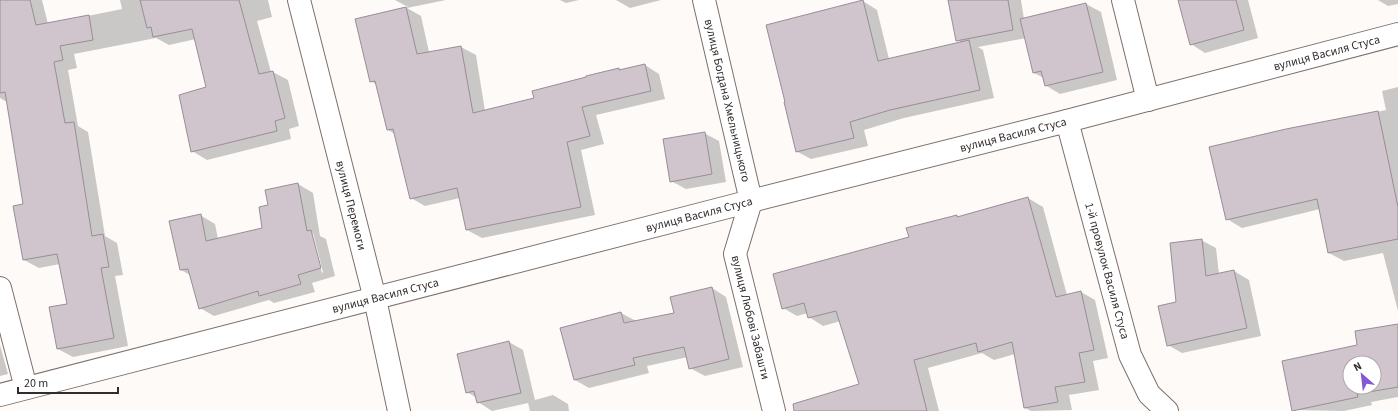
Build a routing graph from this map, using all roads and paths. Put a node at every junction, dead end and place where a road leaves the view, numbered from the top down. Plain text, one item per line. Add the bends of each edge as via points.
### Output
1 (299, 0) edge
2 (704, 0) edge
3 (1123, 0) edge
4 (1398, 34) edge
5 (1148, 100) junction
6 (1067, 121) junction
7 (751, 201) junction
8 (0, 288) edge
9 (375, 299) junction
10 (26, 388) junction
11 (0, 395) edge
12 (399, 411) edge
13 (774, 411) edge
14 (1167, 411) edge

1 - 9 street, вулиця Перемоги
2 - 7 street, вулиця Богдана Хмельницького
3 - 5 street
4 - 5 street, вулиця Василя Стуса
5 - 6 street, вулиця Василя Стуса
6 - 7 street, вулиця Василя Стуса
6 - 14 street, 1-й провулок Василя Стуса via 1130,355 1149,394
7 - 9 street, вулиця Василя Стуса
7 - 13 street, вулиця Любові Забашти via 735,254
8 - 10 street
9 - 10 street, вулиця Василя Стуса
9 - 12 street, вулиця Перемоги
10 - 11 street, вулиця Василя Стуса

